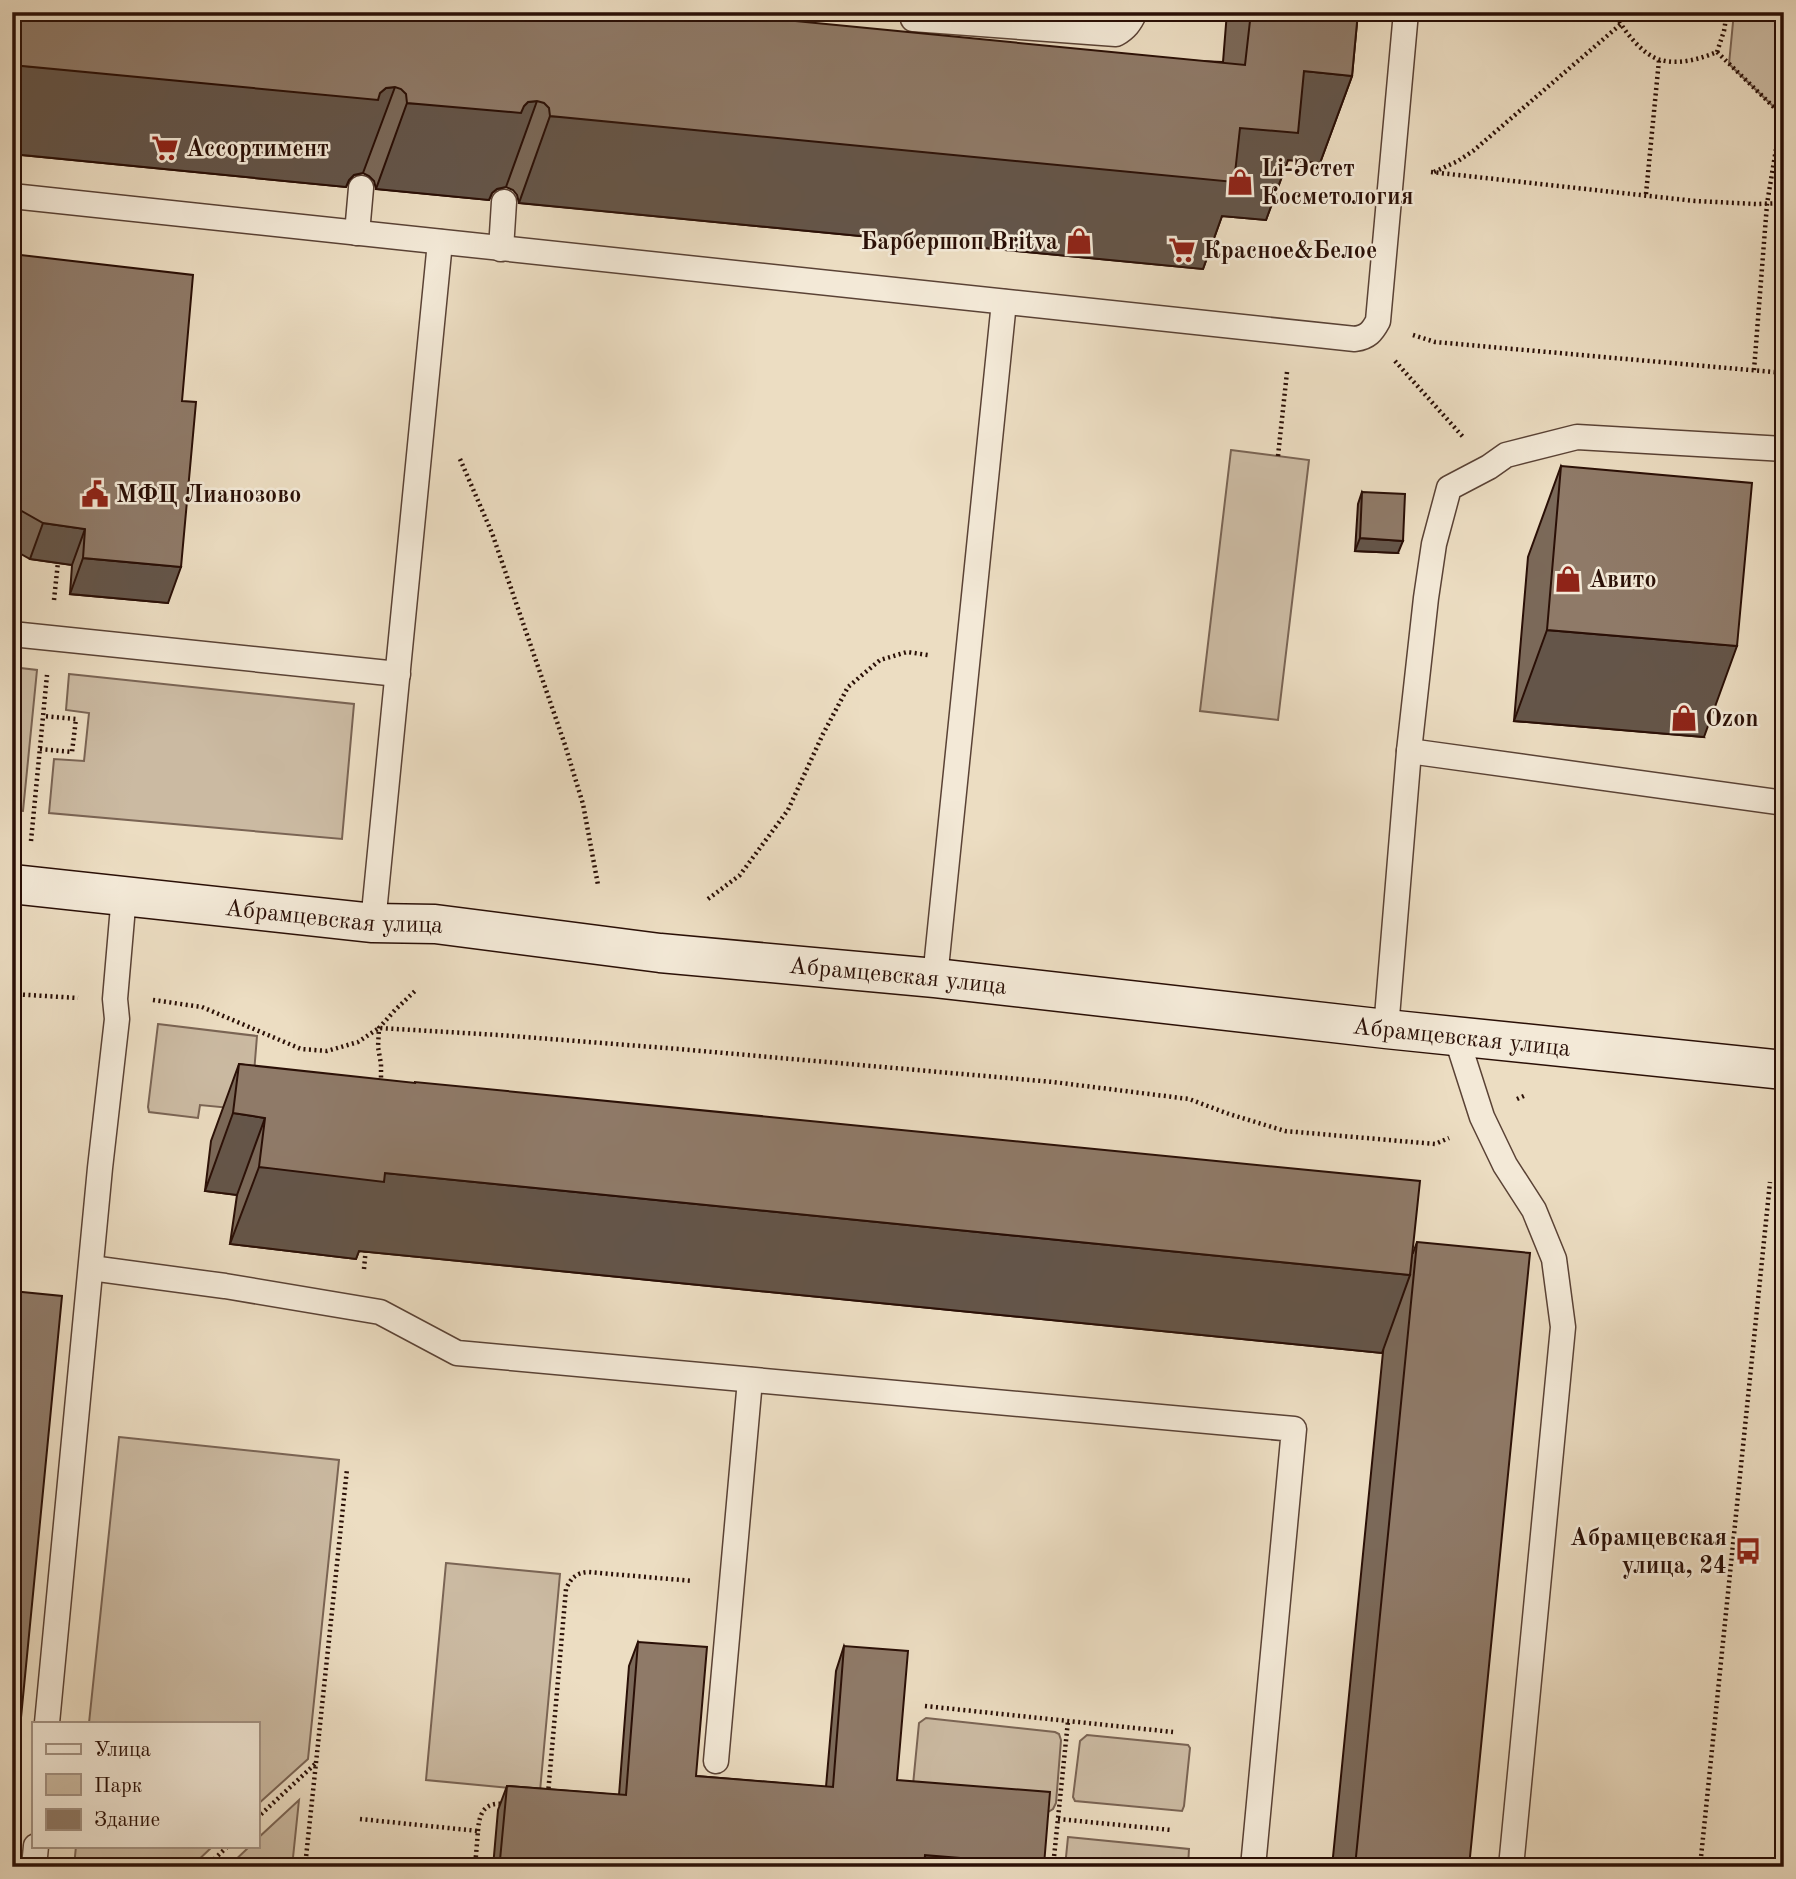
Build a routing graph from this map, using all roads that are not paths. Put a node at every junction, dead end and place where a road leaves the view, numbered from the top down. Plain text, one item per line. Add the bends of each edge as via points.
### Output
1 (1135, 12) edge
2 (1406, 12) edge
3 (913, 19) dead end
4 (361, 188) dead end
5 (12, 196) edge
6 (504, 202) dead end
7 (357, 233) junction
8 (440, 242) junction
9 (501, 249) junction
10 (1004, 302) junction
11 (1784, 449) edge
12 (12, 634) edge
13 (398, 674) junction
14 (1409, 751) junction
15 (1784, 803) edge
16 (12, 884) edge
17 (124, 895) junction
18 (373, 923) junction
19 (935, 978) junction
20 (1386, 1029) junction
21 (1456, 1037) junction
22 (1784, 1070) edge
23 (91, 1268) junction
24 (750, 1380) junction
25 (47, 1722) edge
26 (716, 1761) dead end
27 (36, 1848) edge
28 (34, 1867) edge
29 (1253, 1867) edge
30 (1511, 1867) edge

1 - 3 lane via 1125,29 1116,34
2 - 10 lane via 1378,321 1366,338
4 - 7 lane
5 - 7 lane
6 - 9 lane
7 - 8 lane
8 - 9 lane
8 - 13 lane
9 - 10 lane
10 - 19 lane
11 - 14 lane via 1577,437 1506,455 1449,488 1434,544
12 - 13 lane
13 - 18 lane
14 - 15 lane
14 - 20 lane
16 - 17 street, Абрамцевская улица
17 - 18 street, Абрамцевская улица
17 - 23 lane via 117,1019
18 - 19 street, Абрамцевская улица via 435,924 660,953
19 - 20 street, Абрамцевская улица
20 - 21 street, Абрамцевская улица
21 - 22 street, Абрамцевская улица
21 - 30 lane via 1482,1117 1534,1210 1554,1259 1563,1327
23 - 24 lane via 380,1312 457,1353
23 - 25 lane
24 - 26 lane
24 - 29 lane via 1294,1429
27 - 28 lane

